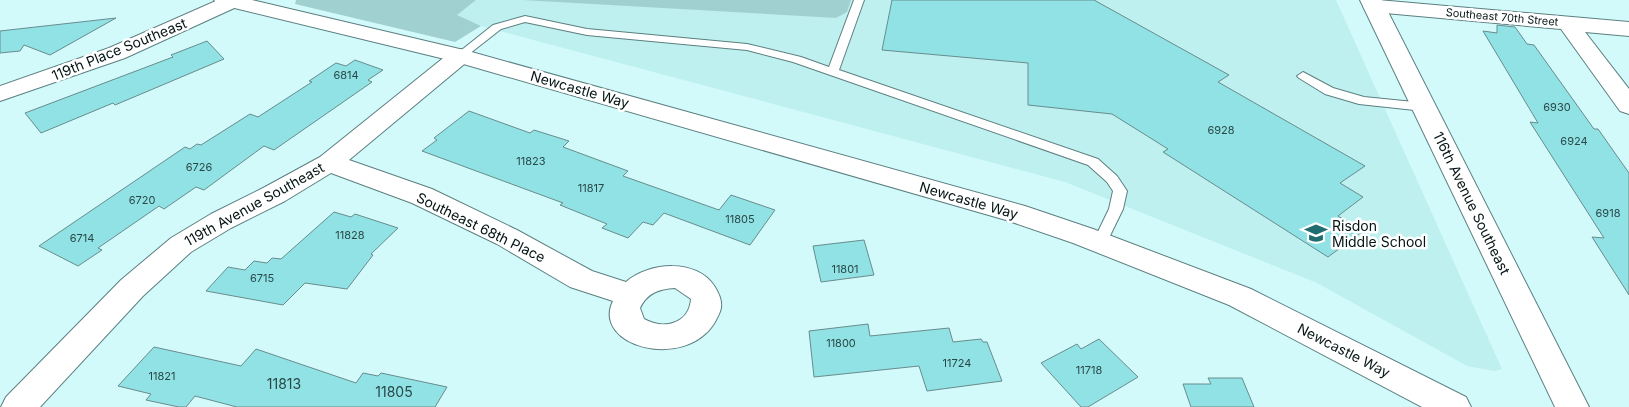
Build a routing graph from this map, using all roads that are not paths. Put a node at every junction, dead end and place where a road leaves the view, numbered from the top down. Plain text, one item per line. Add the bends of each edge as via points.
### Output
1 (234, 0) edge
2 (287, 0) edge
3 (859, 0) edge
4 (1373, 3) edge
5 (1567, 23) junction
6 (1629, 29) edge
7 (460, 56) junction
8 (833, 72) junction
9 (1303, 76) dead end
10 (0, 94) edge
11 (1629, 106) edge
12 (1424, 107) junction
13 (328, 163) junction
14 (1100, 242) junction
15 (631, 295) junction
16 (18, 407) edge
17 (1454, 407) edge
18 (1572, 407) edge

1 - 7 street, Newcastle Way
1 - 10 street, 119th Place Southeast via 117,53
2 - 7 street via 447,36 459,42
3 - 8 lane
4 - 5 street, Southeast 70th Street
4 - 12 street, 116th Avenue Southeast
5 - 6 street, Southeast 70th Street
5 - 11 street
7 - 8 lane via 497,27 525,19 587,32 747,47
7 - 13 street, 119th Avenue Southeast
7 - 14 street, Newcastle Way via 1015,213
8 - 14 lane via 1093,162 1111,179 1120,191 1121,199
9 - 12 lane via 1329,91 1363,100
12 - 18 street, 116th Avenue Southeast
13 - 15 street, Southeast 68th Place via 422,196 507,237 581,279
13 - 16 street, 119th Avenue Southeast via 181,245 132,288
14 - 17 street, Newcastle Way via 1240,297
15 - 15 street via 625,310 627,320 644,336 672,338 686,333 713,314 697,285 674,276 647,282

